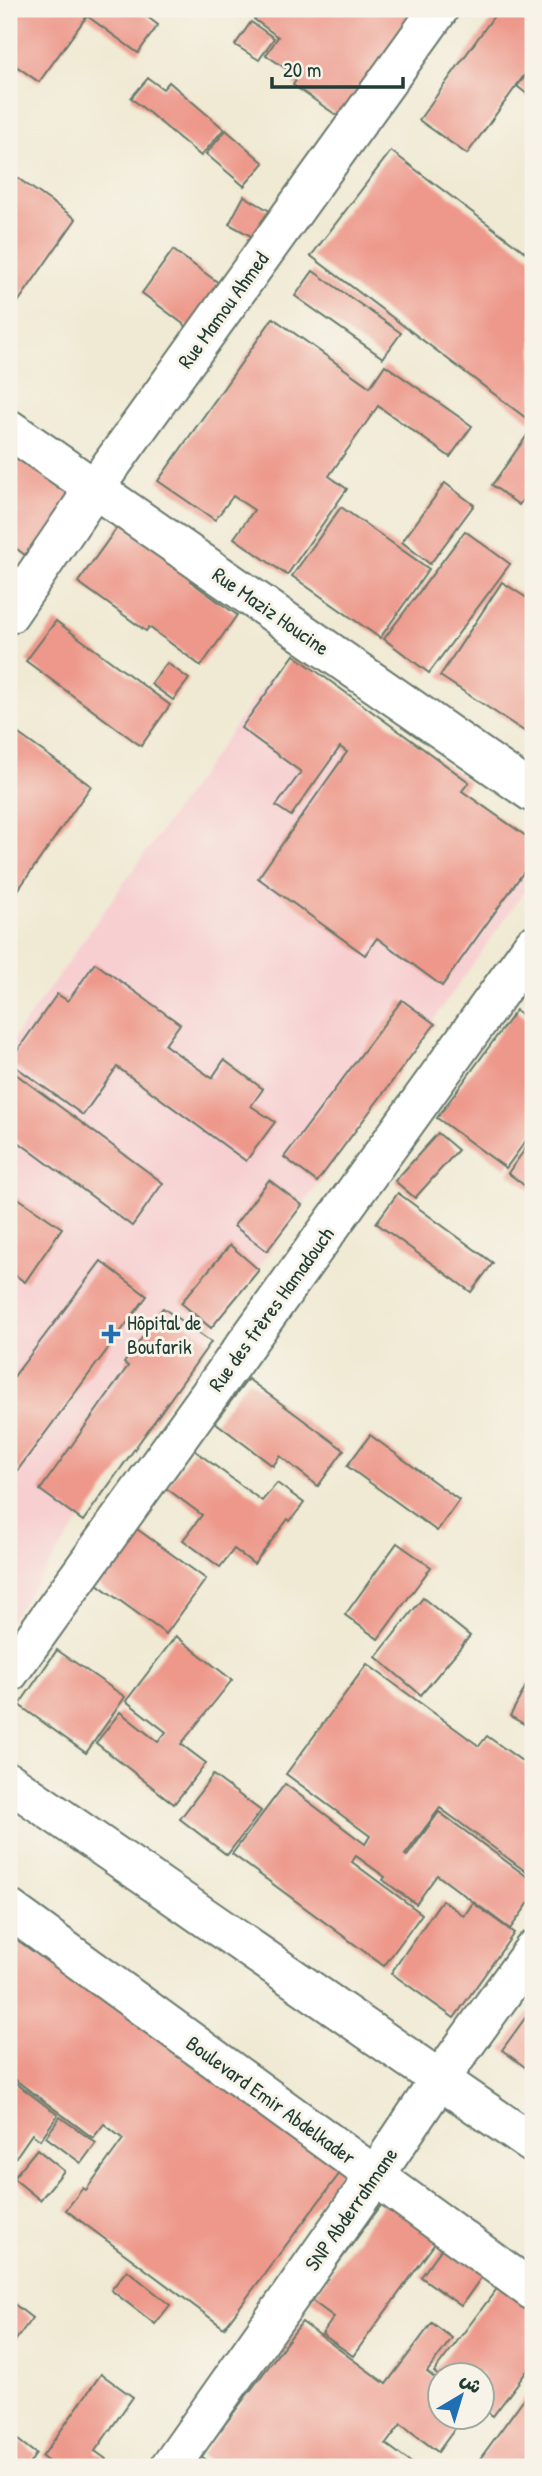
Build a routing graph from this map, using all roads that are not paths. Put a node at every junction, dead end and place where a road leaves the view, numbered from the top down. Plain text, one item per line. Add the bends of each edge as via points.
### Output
1 (439, 9) edge
2 (9, 429) edge
3 (94, 489) junction
4 (9, 614) edge
5 (533, 793) edge
6 (533, 945) edge
7 (9, 1673) edge
8 (9, 1782) edge
9 (9, 1909) edge
10 (533, 1950) edge
11 (440, 2079) junction
12 (533, 2144) edge
13 (375, 2176) junction
14 (533, 2291) edge
15 (170, 2467) edge

1 - 3 street, Rue Mamou Ahmed
2 - 3 street, Rue Maziz Houcine
3 - 4 street, Rue Mamou Ahmed
3 - 5 street, Rue Maziz Houcine
6 - 7 street, Rue des frères Hamadouch
8 - 11 street
9 - 13 street, Boulevard Emir Abdelkader
10 - 11 street, SNP Abderrahmane
11 - 12 street
11 - 13 street, SNP Abderrahmane
13 - 14 street, Boulevard Emir Abdelkader
13 - 15 street, SNP Abderrahmane

